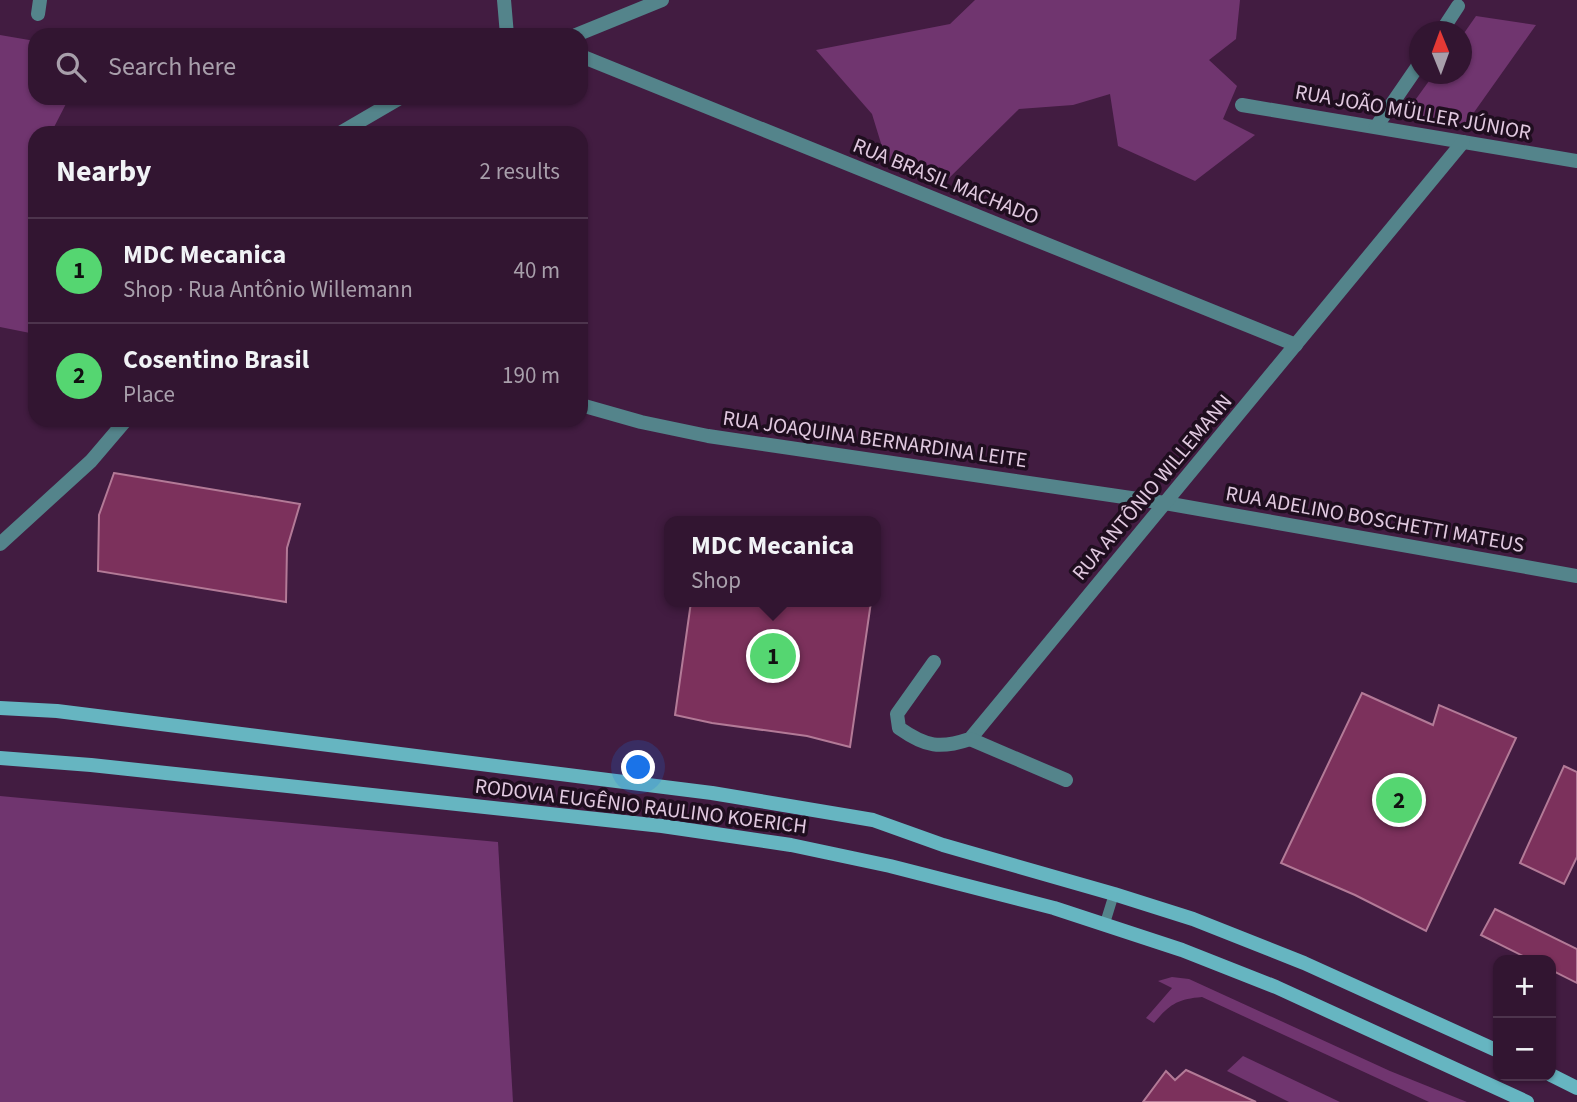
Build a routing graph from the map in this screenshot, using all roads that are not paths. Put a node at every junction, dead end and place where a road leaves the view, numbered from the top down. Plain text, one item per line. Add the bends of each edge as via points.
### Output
1 (504, 0) edge
2 (662, 0) edge
3 (1458, 6) dead end
4 (1448, 21) edge
5 (506, 28) edge
6 (588, 30) edge
7 (588, 59) edge
8 (1409, 78) edge
9 (1242, 104) dead end
10 (388, 105) edge
11 (352, 126) edge
12 (1376, 127) junction
13 (1463, 142) junction
14 (1577, 161) edge
15 (1296, 345) junction
16 (588, 407) edge
17 (120, 427) edge
18 (1165, 503) junction
19 (0, 544) edge
20 (1577, 576) edge
21 (934, 662) dead end
22 (0, 708) edge
23 (970, 738) junction
24 (0, 758) edge
25 (1066, 780) dead end
26 (1114, 894) junction
27 (1105, 923) junction
28 (1493, 1049) edge
29 (1556, 1078) edge
30 (1577, 1088) edge
31 (1527, 1102) edge

1 - 5 street
2 - 6 street
3 - 4 street
7 - 15 street, RUA BRASIL MACHADO
8 - 12 street
9 - 12 street, RUA JOÃO MÜLLER JÚNIOR
10 - 11 street
12 - 13 street, RUA JOÃO MÜLLER JÚNIOR
13 - 14 street, RUA JOÃO MÜLLER JÚNIOR
13 - 15 street, RUA ANTÔNIO WILLEMANN
15 - 18 street, RUA ANTÔNIO WILLEMANN
16 - 18 street, RUA JOAQUINA BERNARDINA LEITE via 708,436
17 - 19 street via 91,461
18 - 20 street, RUA ADELINO BOSCHETTI MATEUS
18 - 23 street, RUA ANTÔNIO WILLEMANN
21 - 23 street via 897,714 899,729 930,744 949,746
22 - 26 main road, RODOVIA EUGÊNIO RAULINO KOERICH via 712,793 873,820
23 - 25 street
24 - 27 main road, RODOVIA EUGÊNIO RAULINO KOERICH via 530,811 791,845 999,893
26 - 27 lane
26 - 28 main road, RODOVIA EUGÊNIO RAULINO KOERICH via 1243,938
27 - 31 main road, RODOVIA EUGÊNIO RAULINO KOERICH via 1276,987
29 - 30 main road

